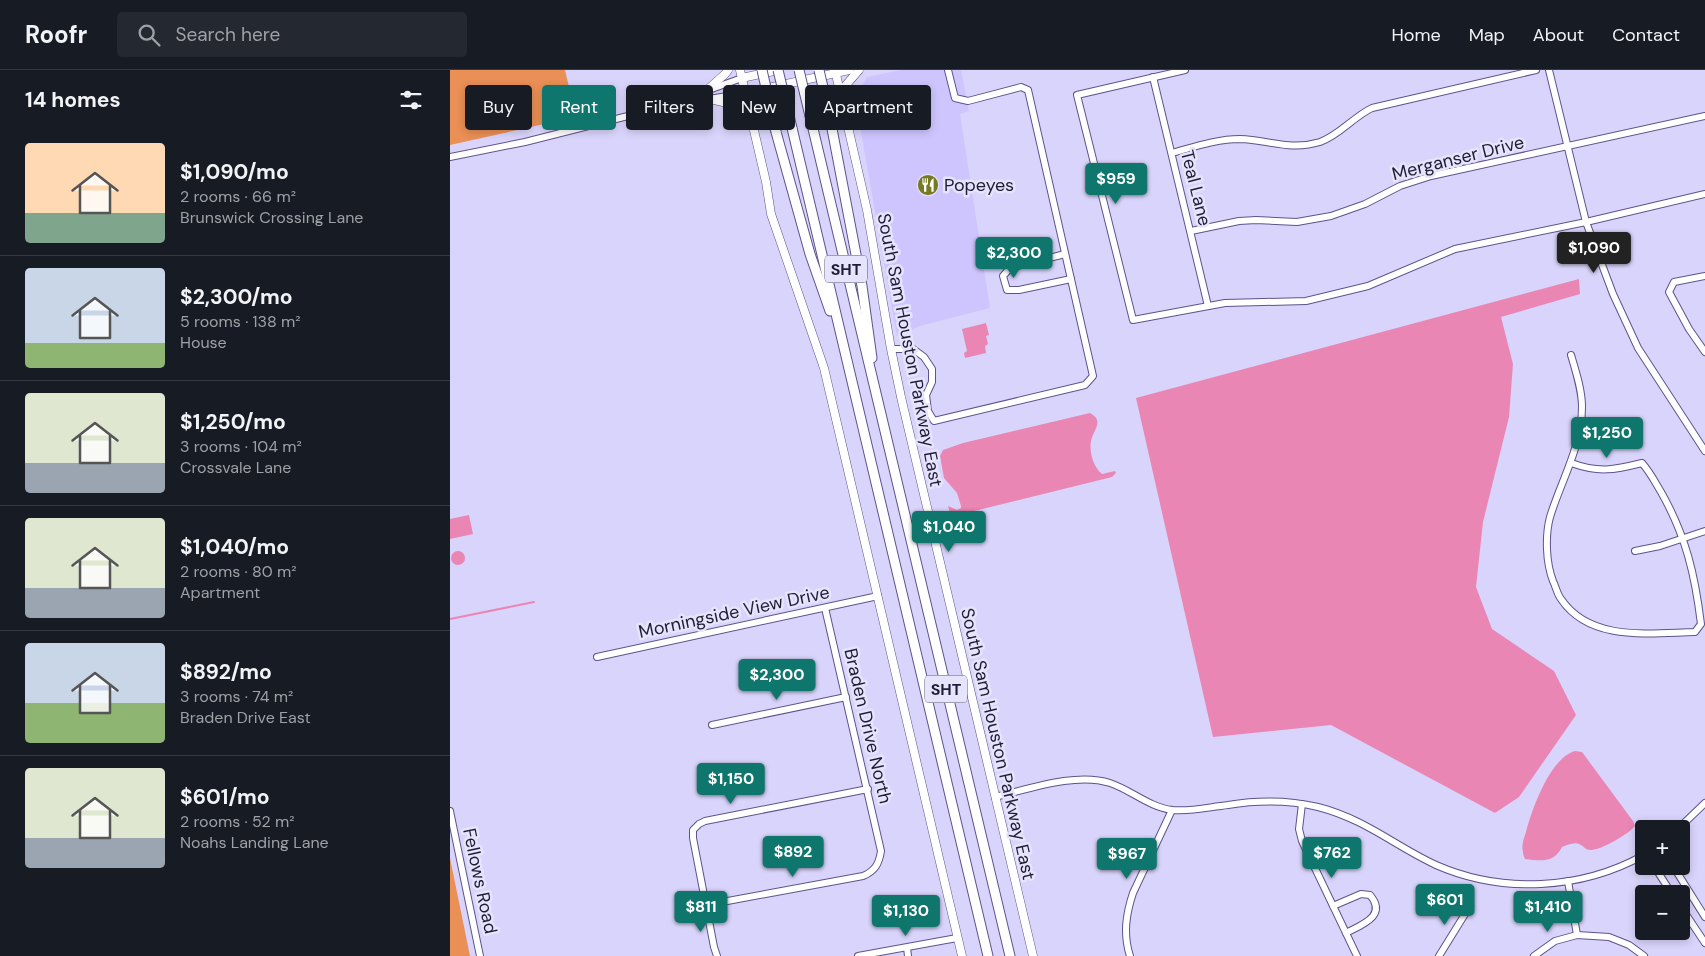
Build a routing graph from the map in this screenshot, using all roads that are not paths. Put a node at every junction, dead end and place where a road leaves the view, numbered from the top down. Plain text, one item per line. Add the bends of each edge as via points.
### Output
1 (728, 70) edge
2 (762, 70) edge
3 (778, 70) edge
4 (799, 70) edge
5 (820, 70) edge
6 (849, 70) edge
7 (859, 70) edge
8 (948, 70) edge
9 (1185, 70) edge
10 (1536, 70) edge
11 (1548, 70) edge
12 (835, 72) edge
13 (741, 74) edge
14 (1153, 77) junction
15 (713, 85) edge
16 (780, 85) edge
17 (838, 85) edge
18 (847, 85) edge
19 (713, 88) edge
20 (626, 116) edge
21 (1705, 116) edge
22 (754, 130) edge
23 (848, 130) edge
24 (1567, 147) junction
25 (1172, 153) junction
26 (450, 157) edge
27 (1705, 194) edge
28 (1586, 222) junction
29 (1191, 231) junction
30 (1065, 254) junction
31 (1705, 276) edge
32 (1071, 279) junction
33 (1208, 306) junction
34 (891, 349) junction
35 (1705, 352) edge
36 (846, 355) junction
37 (1572, 355) dead end
38 (882, 423) junction
39 (1705, 451) edge
40 (1571, 463) junction
41 (1705, 531) edge
42 (1684, 539) junction
43 (1635, 551) dead end
44 (878, 596) junction
45 (825, 608) junction
46 (597, 657) dead end
47 (846, 698) junction
48 (712, 725) dead end
49 (868, 789) junction
50 (995, 797) junction
51 (1302, 804) junction
52 (1705, 804) edge
53 (1172, 810) junction
54 (450, 811) edge
55 (1688, 820) edge
56 (1635, 859) edge
57 (1679, 875) edge
58 (1568, 881) junction
59 (706, 905) junction
60 (1333, 906) junction
61 (1470, 906) dead end
62 (1705, 917) edge
63 (1690, 920) edge
64 (1346, 933) junction
65 (1577, 935) junction
66 (957, 938) junction
67 (1705, 943) edge
68 (906, 948) junction
69 (480, 956) edge
70 (717, 956) edge
71 (858, 956) edge
72 (908, 956) edge
73 (962, 956) edge
74 (988, 956) edge
75 (1010, 956) edge
76 (1033, 956) edge
77 (1130, 956) edge
78 (1357, 956) edge
79 (1439, 956) edge
80 (1534, 956) edge
81 (1644, 956) edge

1 - 15 main road
2 - 36 highway, bridge via 810,254
3 - 13 main road
3 - 36 highway, SHT, bridge
4 - 38 highway, SHT, bridge
5 - 38 highway, bridge via 862,286
6 - 12 main road
7 - 18 main road
8 - 30 street via 955,98 968,100 1020,87 1028,90
9 - 14 street
10 - 25 street via 1372,108 1335,134 1308,145 1281,146 1238,139
11 - 24 street
12 - 16 main road
12 - 17 main road, South Sam Houston Parkway East
13 - 19 street
14 - 25 street, Teal Lane
14 - 33 street via 1077,95 1133,320
20 - 26 street
21 - 24 street, Merganser Drive
22 - 44 main road via 771,214 824,368
23 - 34 main road, South Sam Houston Parkway East via 868,214
24 - 28 street
24 - 29 street, Merganser Drive via 1431,176 1332,216 1296,222 1239,221
25 - 29 street, Teal Lane
27 - 28 street
28 - 33 street via 1455,248 1368,286 1306,301
28 - 39 street via 1613,294 1638,348
29 - 33 street, Teal Lane
30 - 32 street
30 - 32 street via 1010,268 1003,276 1006,290
31 - 35 street via 1674,282 1669,292
32 - 34 street via 1093,376 1085,385 934,421 928,411 926,395 932,382 932,370 924,357 913,349
34 - 50 main road, South Sam Houston Parkway East
36 - 74 highway, SHT
37 - 40 street via 1582,408
38 - 75 highway, SHT
40 - 42 street via 1602,471 1642,463 1649,470
40 - 42 street via 1550,520 1547,544 1550,572 1560,598 1578,616 1595,627 1621,632 1695,632 1701,624 1693,570
41 - 42 street
42 - 43 street
44 - 45 street, Morningside View Drive
44 - 66 main road
45 - 46 street, Morningside View Drive
45 - 47 street, Braden Drive North
47 - 48 street
47 - 49 street, Braden Drive North
49 - 59 street, Braden Drive North via 881,851 877,866 871,872
49 - 59 street via 699,824 693,830 693,838
50 - 53 street via 1081,778 1108,782
50 - 76 main road, South Sam Houston Parkway East
51 - 53 street via 1246,802 1199,810
51 - 58 street via 1352,818 1436,865 1462,874 1491,882 1536,885
51 - 60 street via 1302,841
52 - 55 street
53 - 77 street via 1133,892 1125,932
54 - 69 street, Fellows Road
56 - 58 street via 1602,873
57 - 62 street
58 - 65 street
59 - 70 street
60 - 64 street
60 - 64 street via 1360,894 1370,895 1373,899 1376,910 1372,919
61 - 79 street
63 - 67 street
64 - 78 street
65 - 80 street via 1555,941
65 - 81 street via 1609,937 1629,945
66 - 68 street
66 - 73 main road
68 - 71 street
68 - 72 street

